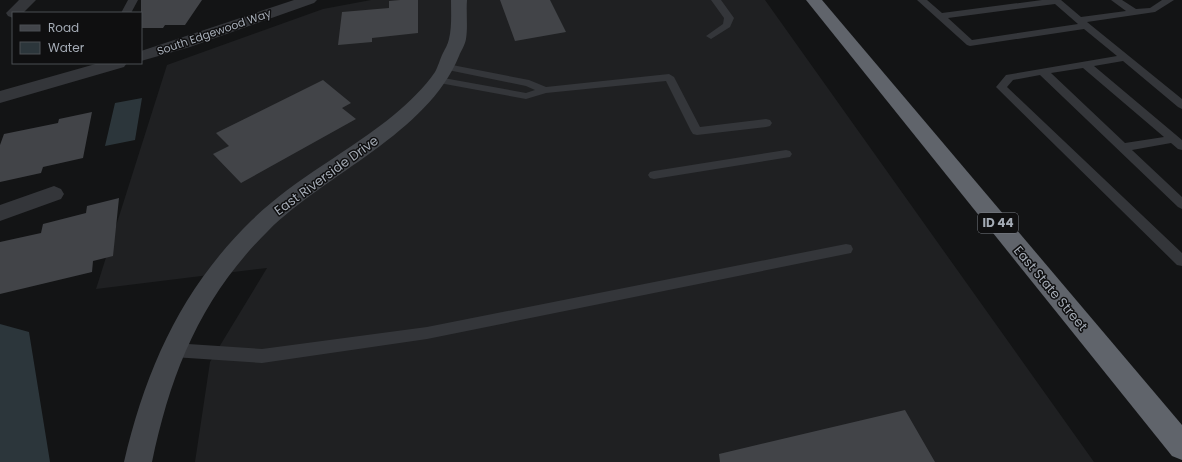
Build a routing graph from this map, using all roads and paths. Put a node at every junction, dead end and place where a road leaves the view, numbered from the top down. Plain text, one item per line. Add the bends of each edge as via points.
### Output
1 (28, 0) edge
2 (133, 0) edge
3 (309, 0) edge
4 (459, 0) edge
5 (716, 0) edge
6 (814, 0) edge
7 (922, 0) edge
8 (1056, 0) edge
9 (1116, 0) edge
10 (1169, 0) edge
11 (276, 5) edge
12 (14, 12) edge
13 (127, 12) edge
14 (1134, 12) junction
15 (940, 16) junction
16 (1082, 23) junction
17 (711, 36) dead end
18 (142, 56) edge
19 (1124, 58) junction
20 (115, 64) edge
21 (1085, 64) junction
22 (1042, 71) junction
23 (442, 74) junction
24 (545, 90) junction
25 (0, 97) edge
26 (1182, 105) edge
27 (766, 123) dead end
28 (1178, 143) edge
29 (1122, 148) junction
30 (786, 154) dead end
31 (654, 175) dead end
32 (54, 194) dead end
33 (1182, 204) edge
34 (0, 213) edge
35 (846, 249) dead end
36 (1182, 261) edge
37 (174, 350) junction
38 (1182, 446) edge
39 (138, 462) edge

1 - 12 street
2 - 13 lane
3 - 11 street, South Edgewood Way
4 - 23 street, East Riverside Drive via 457,45
5 - 17 lane via 729,18 728,25
6 - 38 highway, East State Street / ID 44
7 - 15 lane
8 - 15 lane
8 - 16 lane
9 - 14 lane
10 - 14 lane via 1152,10
11 - 18 street, South Edgewood Way via 184,43
14 - 16 lane
15 - 16 lane via 970,43
16 - 19 lane
19 - 21 lane
19 - 26 lane
20 - 25 street
21 - 22 lane
21 - 28 lane
22 - 29 lane
22 - 36 lane via 1010,76 1001,87
23 - 24 lane via 528,83
23 - 24 lane via 526,96
23 - 37 street, East Riverside Drive via 423,99 402,119 294,195 260,224 218,274 186,322
24 - 27 lane via 669,78 697,131
28 - 29 lane
29 - 33 lane
30 - 31 lane
32 - 34 street
35 - 37 lane via 427,333 262,356
37 - 39 street, East Riverside Drive via 162,376

